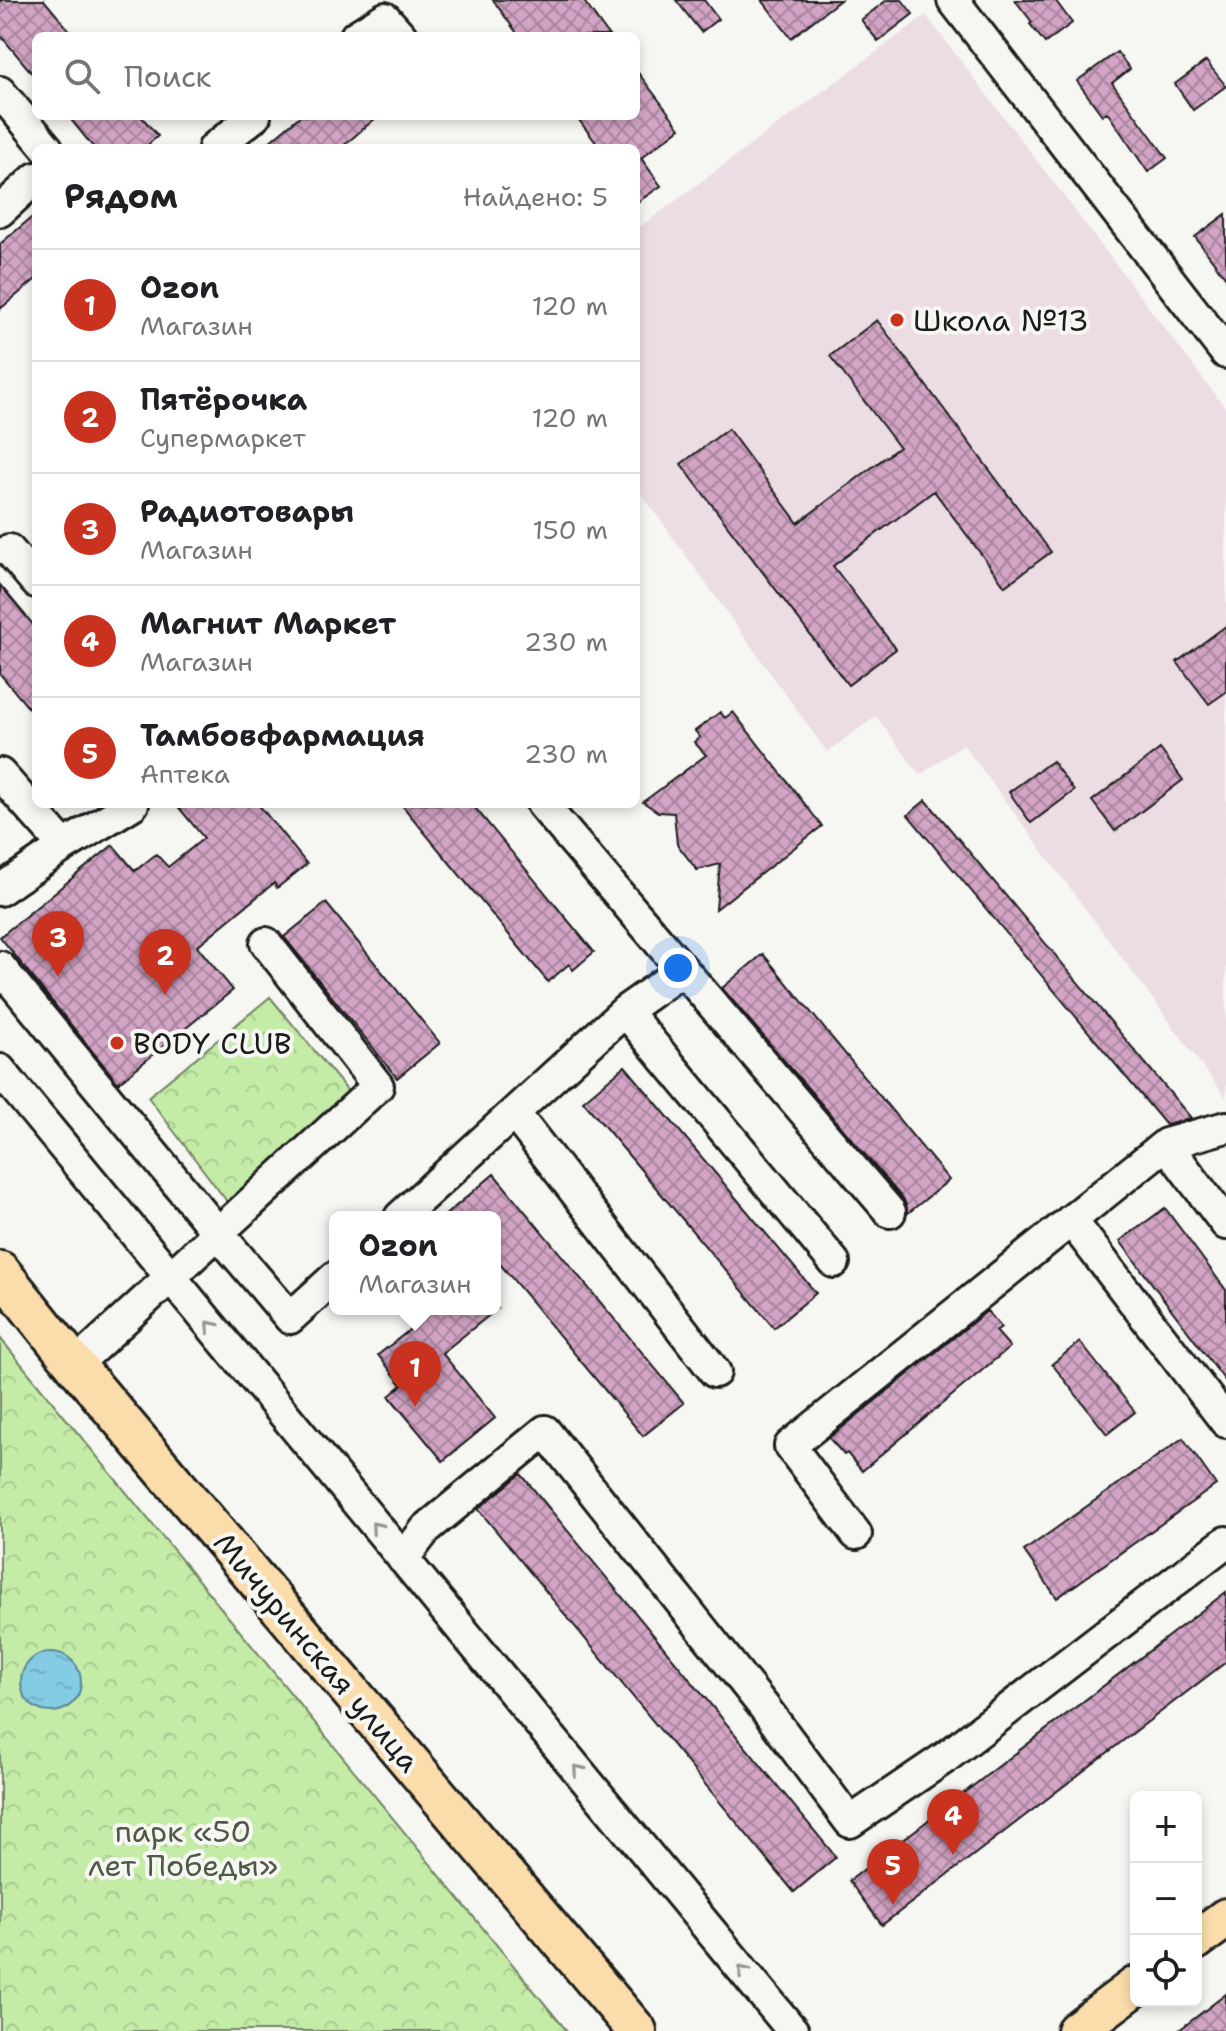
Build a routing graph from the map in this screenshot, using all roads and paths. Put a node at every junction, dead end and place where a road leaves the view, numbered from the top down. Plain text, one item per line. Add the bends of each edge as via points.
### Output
1 (953, 0) edge
2 (362, 32) edge
3 (397, 32) edge
4 (0, 92) edge
5 (250, 120) edge
6 (44, 144) edge
7 (219, 144) edge
8 (32, 182) edge
9 (0, 211) edge
10 (1226, 353) edge
11 (9, 550) dead end
12 (32, 577) edge
13 (0, 774) edge
14 (126, 808) edge
15 (545, 808) edge
16 (64, 846) junction
17 (0, 890) edge
18 (266, 943) dead end
19 (0, 967) edge
20 (683, 970) junction
21 (625, 1011) junction
22 (0, 1070) edge
23 (514, 1113) junction
24 (1226, 1127) edge
25 (1166, 1144) junction
26 (407, 1211) edge
27 (890, 1212) dead end
28 (1071, 1220) junction
29 (1226, 1224) edge
30 (218, 1233) junction
31 (834, 1262) dead end
32 (0, 1271) edge
33 (171, 1278) junction
34 (329, 1282) edge
35 (75, 1365) junction
36 (715, 1372) dead end
37 (1226, 1422) edge
38 (856, 1534) dead end
39 (1226, 1542) edge
40 (403, 1559) junction
41 (1226, 1918) edge
42 (1202, 1936) edge
43 (1130, 1990) edge
44 (637, 2031) edge
45 (793, 2031) edge
46 (1076, 2031) edge

1 - 10 street
2 - 3 street via 385,18
4 - 6 street
5 - 7 street
8 - 9 street
11 - 12 street
13 - 16 street
14 - 16 street
15 - 20 street
16 - 17 street
18 - 30 street via 378,1086
19 - 30 street
20 - 21 street
20 - 27 street
21 - 23 street
21 - 31 street
22 - 33 street
23 - 26 street
23 - 36 street
24 - 25 street
25 - 28 street
25 - 29 street
28 - 37 street
28 - 38 street via 790,1446
30 - 33 street
30 - 34 street via 290,1318
32 - 35 main road, Мичуринская улица
33 - 35 street
40 -> 33 street
35 - 44 main road, Мичуринская улица
39 - 40 street via 946,1757 850,1822 545,1431 426,1529
45 -> 40 street
41 - 42 main road
43 - 46 main road

